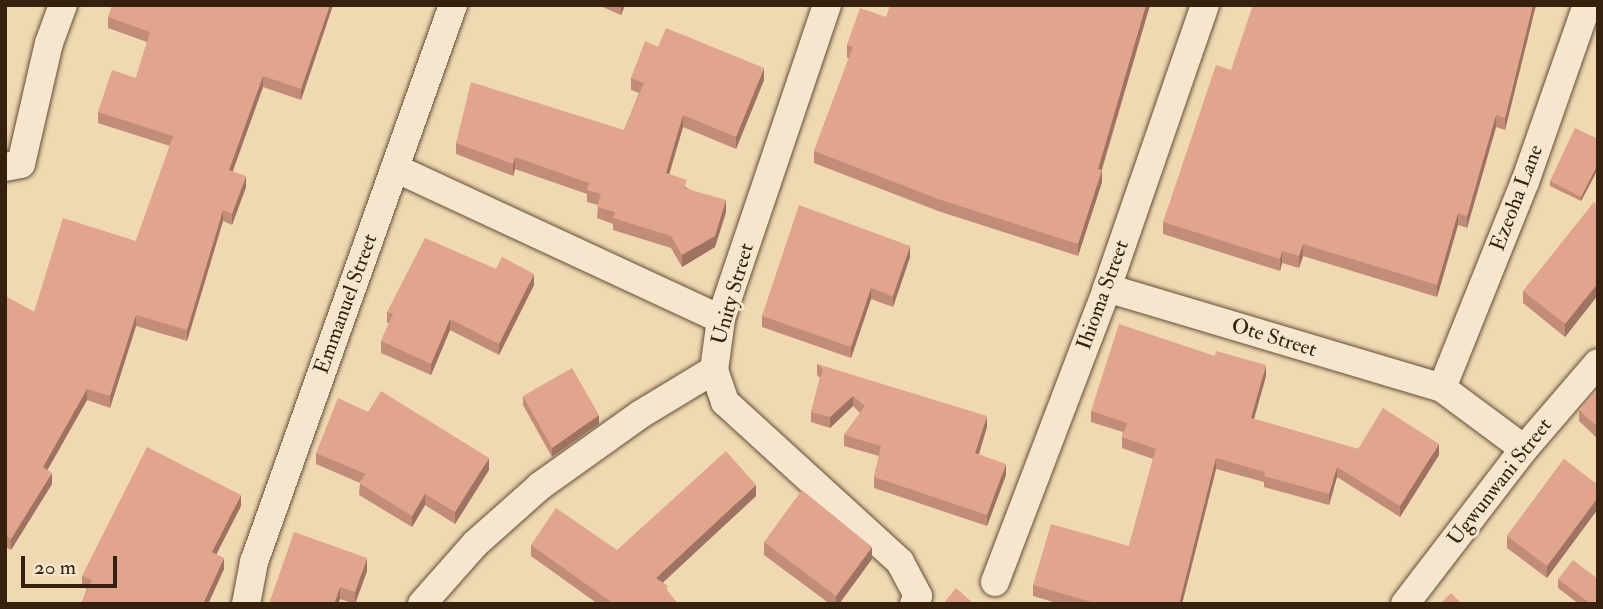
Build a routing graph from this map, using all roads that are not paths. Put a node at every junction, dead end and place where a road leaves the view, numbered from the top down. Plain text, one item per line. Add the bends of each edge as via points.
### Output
1 (64, 5) edge
2 (453, 5) edge
3 (827, 5) edge
4 (1205, 5) edge
5 (1587, 5) edge
6 (13, 165) edge
7 (395, 168) junction
8 (1107, 288) junction
9 (721, 319) junction
10 (1598, 363) edge
11 (714, 370) junction
12 (1442, 388) junction
13 (1524, 449) junction
14 (995, 582) dead end
15 (916, 600) edge
16 (246, 604) edge
17 (422, 604) edge
18 (1405, 604) edge

1 - 6 street
2 - 7 street, Emmanuel Street
3 - 9 street, Unity Street
4 - 8 street, Ihioma Street
5 - 12 street, Ezeoha Lane via 1525,182
7 - 9 street
7 - 16 street, Emmanuel Street via 254,562
8 - 12 street, Ote Street
8 - 14 street, Ihioma Street
9 - 11 street, Unity Street
10 - 13 street, Ugwunwani Street
11 - 15 street, Unity Street via 725,402 900,562
11 - 17 street via 641,414 540,486 475,544
12 - 13 street
13 - 18 street, Ugwunwani Street

